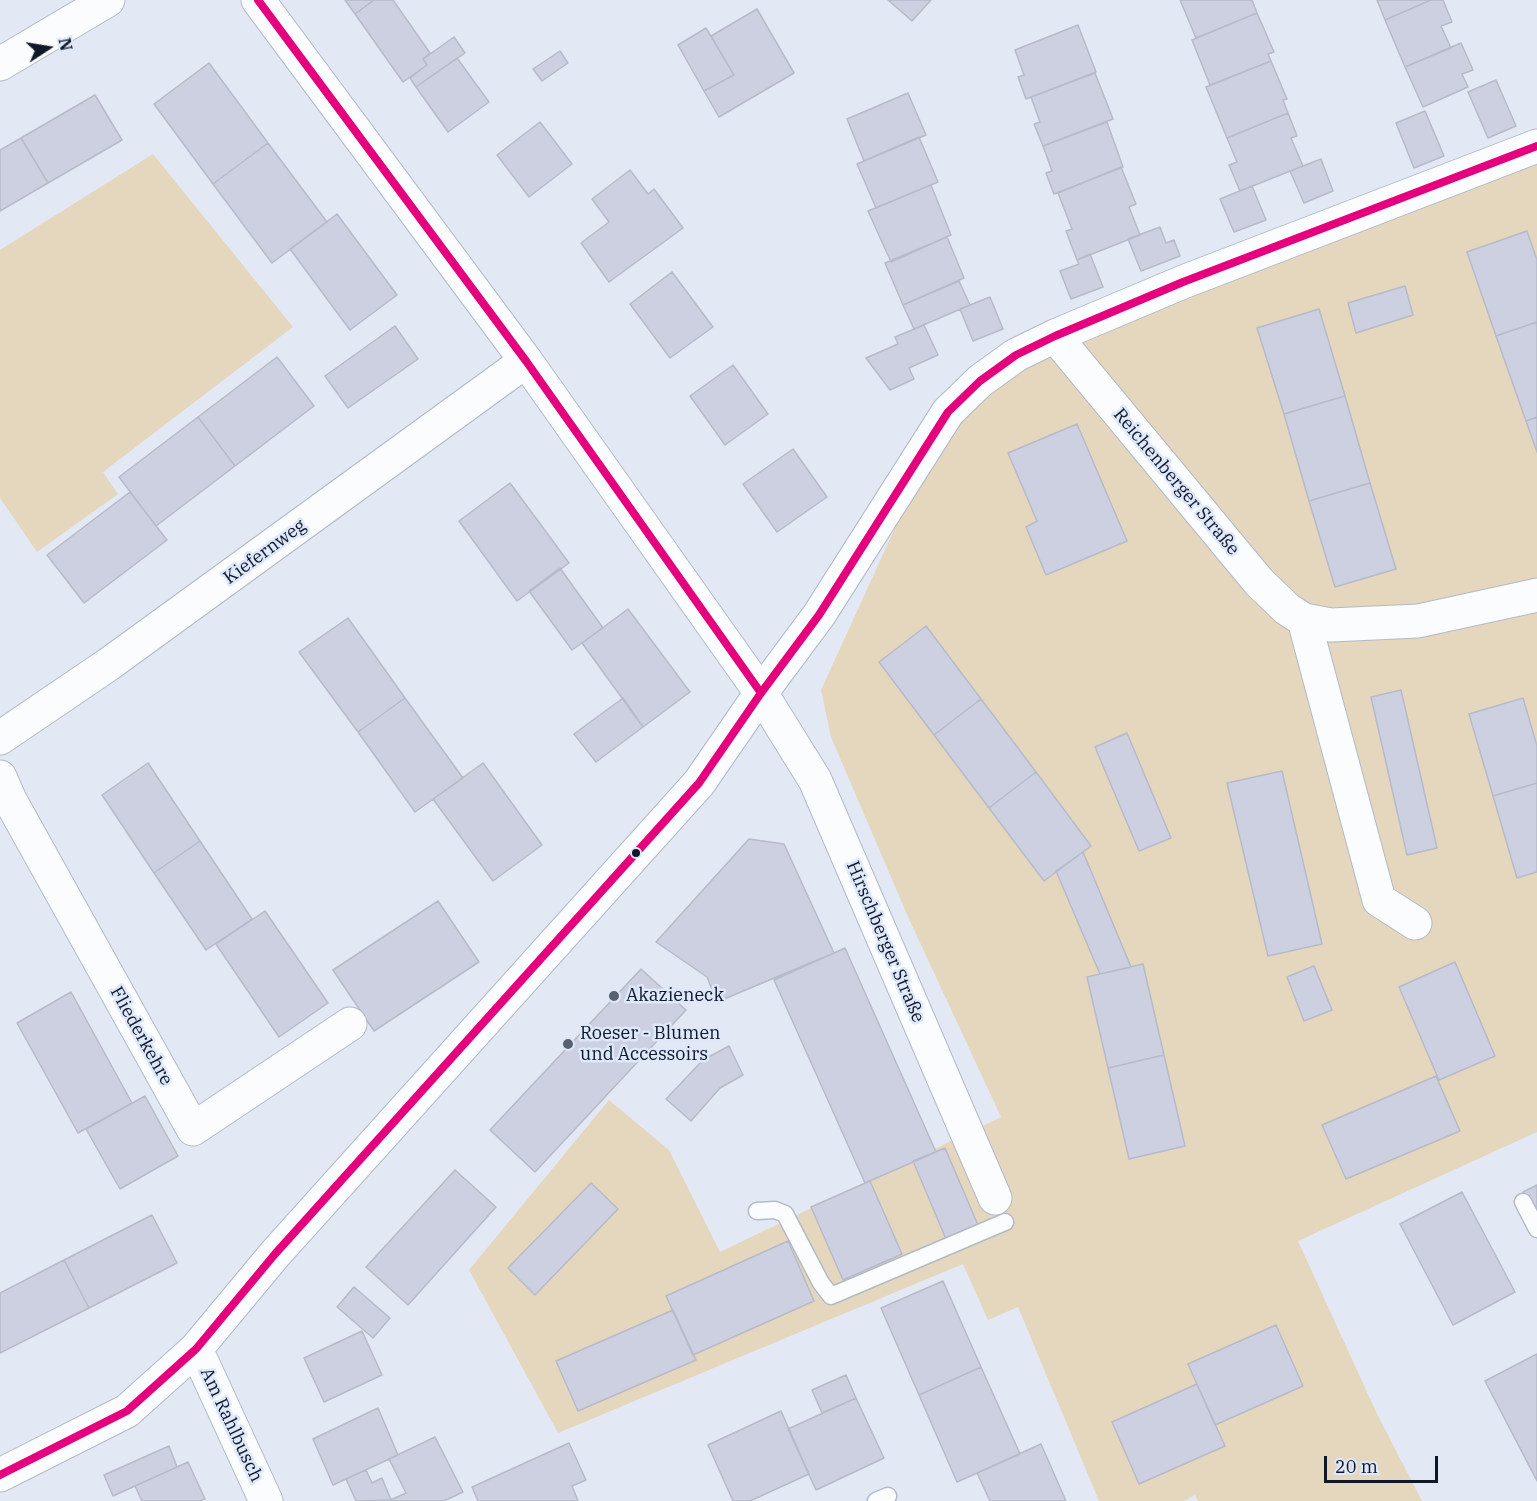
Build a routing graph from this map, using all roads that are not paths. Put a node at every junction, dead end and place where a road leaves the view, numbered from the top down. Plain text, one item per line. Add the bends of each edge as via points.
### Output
1 (108, 0) edge
2 (258, 0) edge
3 (0, 64) edge
4 (1537, 146) edge
5 (1055, 336) junction
6 (526, 361) junction
7 (1537, 595) edge
8 (1304, 620) junction
9 (761, 693) junction
10 (0, 738) edge
11 (0, 777) edge
12 (1416, 923) dead end
13 (350, 1024) dead end
14 (1523, 1202) dead end
15 (1000, 1210) joint
16 (757, 1211) dead end
17 (1537, 1229) edge
18 (196, 1349) junction
19 (0, 1475) edge
20 (266, 1501) edge

1 - 3 street
2 - 6 street, Hirschberger Straße
4 - 5 street via 1183,282
5 - 8 street, Reichenberger Straße via 1259,582
5 - 9 street via 1007,361 948,412 819,615
6 - 9 street, Hirschberger Straße
6 - 10 street, Kiefernweg via 109,664
7 - 8 street, Reichenberger Straße via 1418,621 1331,625
8 - 12 street via 1379,900
9 - 15 street, Hirschberger Straße via 815,780
9 - 18 street via 699,783 275,1254
11 - 13 street, Fliederkehre via 193,1129
14 - 17 lane
15 - 16 lane via 831,1296 785,1214
18 - 19 street via 127,1411
18 - 20 street, Am Rahlbusch

